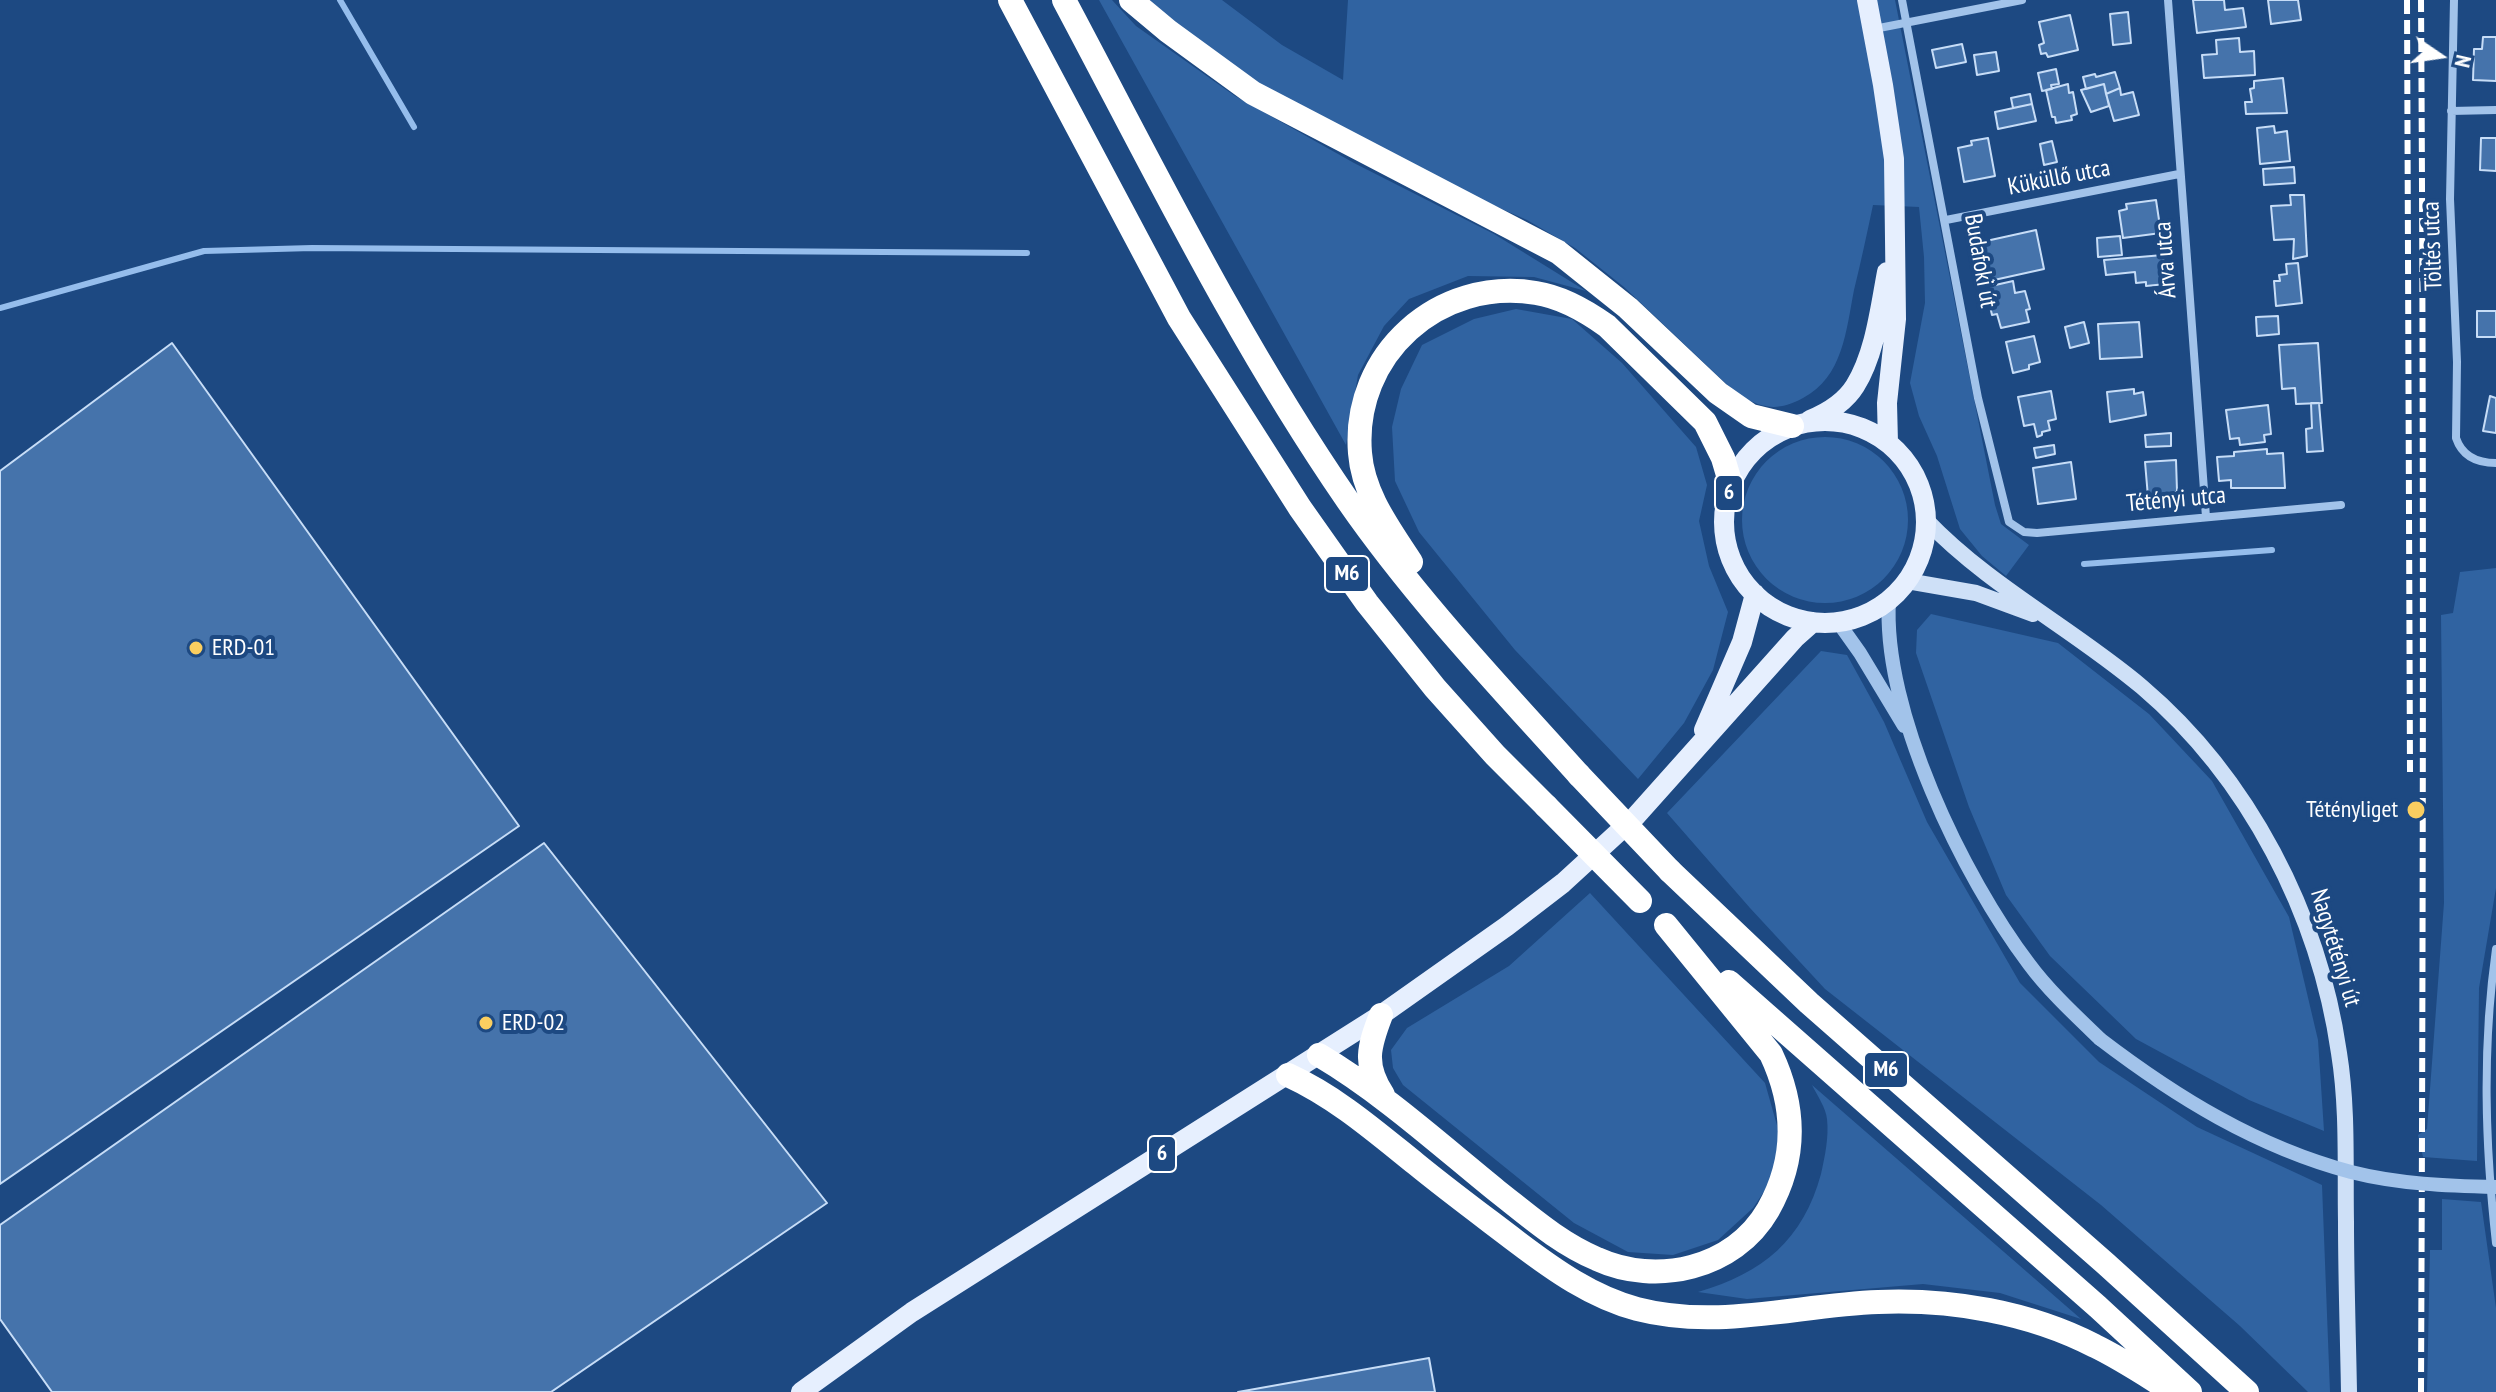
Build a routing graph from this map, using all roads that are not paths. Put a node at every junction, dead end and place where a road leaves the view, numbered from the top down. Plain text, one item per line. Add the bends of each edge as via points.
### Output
1 (1010, 0) edge
2 (1064, 0) edge
3 (1131, 0) edge
4 (1867, 0) edge
5 (1902, 0) edge
6 (2022, 0) edge
7 (2168, 0) edge
8 (2454, 0) edge
9 (1907, 21) junction
10 (1873, 29) junction
11 (2496, 110) edge
12 (2451, 111) junction
13 (2179, 174) junction
14 (1946, 220) junction
15 (1893, 239) junction
16 (1800, 424) junction
17 (1888, 443) junction
18 (2496, 463) edge
19 (1731, 485) junction
20 (2341, 505) dead end
21 (2206, 517) junction
22 (1926, 520) junction
23 (2015, 528) joint
24 (1907, 581) junction
25 (1755, 594) junction
26 (1889, 600) junction
27 (2046, 618) junction
28 (1813, 622) junction
29 (1838, 622) junction
30 (1468, 651) junction
31 (1913, 741) junction
32 (1696, 749) junction
33 (1666, 925) junction
34 (2496, 949) edge
35 (1381, 1015) junction
36 (1319, 1055) junction
37 (1288, 1075) junction
38 (1386, 1101) junction
39 (1344, 1106) junction
40 (2496, 1187) edge
41 (2496, 1243) edge
42 (801, 1392) edge
43 (2173, 1392) edge
44 (2190, 1392) edge
45 (2247, 1392) edge
46 (2349, 1392) edge

1 - 33 highway, M6, bridge via 1179,318 1367,603 1495,755
2 - 30 highway, M6 via 1233,316 1297,422 1394,563
3 - 16 highway via 1253,93 1558,252 1751,416
4 - 10 main road, 6
5 - 9 street, Budafoki út
6 - 9 street
7 - 13 street, Árva utca
8 - 12 street, Töltés utca
9 - 10 street
9 - 14 street, Budafoki út
10 - 15 main road, 6 via 1894,159
11 - 12 street
12 - 18 street, Töltés utca via 2456,438 2471,459
13 - 14 street, Küküllő utca
13 - 21 street, Árva utca
14 - 23 street, Budafoki út via 1978,398 2006,512
15 - 16 main road, 6 via 1870,348 1855,386 1827,413
15 - 17 main road, 6 via 1896,319
16 - 17 main road, 6 via 1841,422
16 - 19 main road, 6 via 1755,449
17 - 22 main road, 6 via 1912,469
19 - 25 main road, 6 via 1727,543 1742,579
19 - 30 highway via 1705,422 1593,316 1553,297 1513,291 1476,295 1424,317 1394,344 1370,381 1360,453 1376,507
20 - 21 street, Tétényi utca
21 - 23 street, Tétényi utca via 2037,533
22 - 24 main road, 6 via 1922,552
22 - 27 main road, Nagytétényi út
24 - 26 main road, 6
24 - 27 main road, Nagytétényi út via 1976,593
25 - 28 main road, 6 via 1773,608
25 - 32 main road, 6 via 1742,642
26 - 29 main road, 6
26 - 31 street via 1894,670
27 - 46 main road, Nagytétényi út via 2143,688 2228,781 2262,831 2313,943 2330,1001 2347,1131
28 - 29 main road, 6
28 - 32 main road, 6
29 - 31 street
30 - 45 highway, M6, bridge via 1670,871 1809,1003
31 - 40 street, bridge via 1954,841 2029,965 2100,1039 2147,1075 2200,1109 2297,1155 2353,1173
32 - 35 main road, 6 via 1635,817 1563,883
33 - 38 highway via 1766,1047 1783,1079 1790,1109 1787,1164 1777,1193 1753,1230 1721,1255 1670,1271 1600,1261 1544,1228
33 - 44 highway, M6
34 - 41 street via 2485,1104
35 - 36 main road, 6
35 - 38 highway via 1369,1061 1372,1079
36 - 37 main road, 6
36 - 38 highway
36 - 39 highway
37 - 39 highway
37 - 42 main road, 6 via 912,1312
39 - 43 highway via 1555,1271 1618,1302 1718,1319 1877,1302 1977,1308 2073,1336

